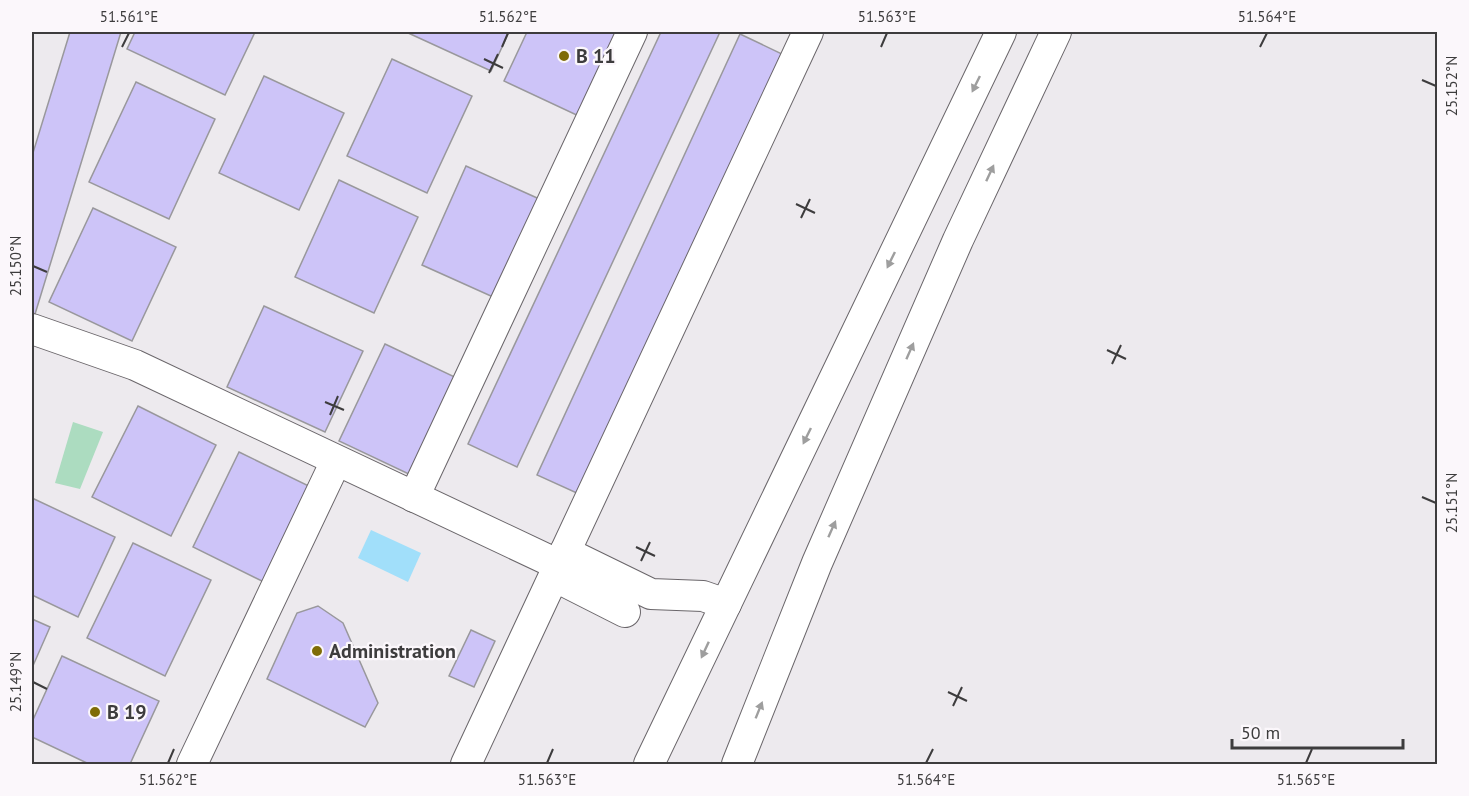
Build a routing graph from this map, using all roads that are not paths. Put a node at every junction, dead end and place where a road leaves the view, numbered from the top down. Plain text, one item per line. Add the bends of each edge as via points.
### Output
1 (632, 32) edge
2 (808, 32) edge
3 (1001, 32) edge
4 (1056, 32) edge
5 (32, 329) edge
6 (336, 461) junction
7 (414, 497) junction
8 (559, 564) junction
9 (726, 604) junction
10 (625, 612) dead end
11 (192, 765) edge
12 (466, 765) edge
13 (649, 765) edge
14 (738, 765) edge

1 - 7 street
2 - 8 street
3 -> 9 street
14 -> 4 street via 831,530 958,240
5 - 6 street via 135,364
6 - 7 street
6 - 11 street
7 - 8 street
8 - 9 street via 651,594 703,596
8 - 10 street
8 - 12 street
9 -> 13 street

